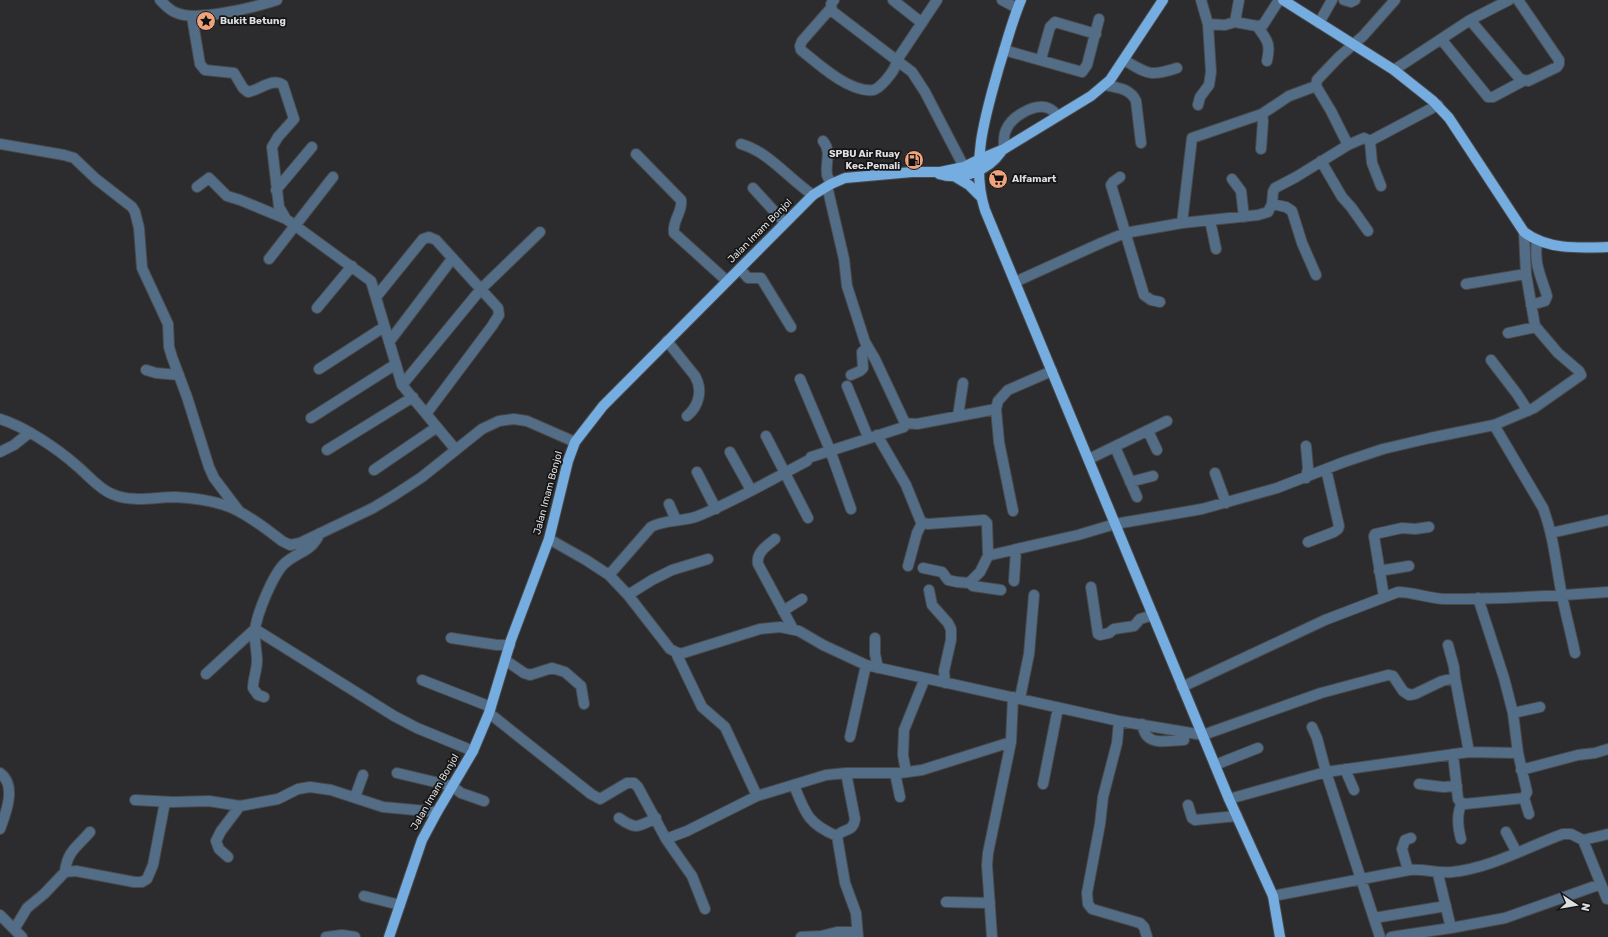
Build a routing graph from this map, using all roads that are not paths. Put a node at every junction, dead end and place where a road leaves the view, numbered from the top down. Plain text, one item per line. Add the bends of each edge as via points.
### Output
1 (160, 0) edge
2 (893, 0) edge
3 (937, 0) edge
4 (1002, 0) edge
5 (1163, 0) edge
6 (1201, 0) edge
7 (1239, 0) edge
8 (1279, 0) edge
9 (1283, 0) edge
10 (1332, 0) edge
11 (1344, 0) edge
12 (1355, 0) edge
13 (1395, 0) edge
14 (1509, 0) edge
15 (1518, 0) edge
16 (273, 1) edge
17 (832, 4) edge
18 (1019, 4) edge
19 (192, 17) junction
20 (1099, 19) dead end
21 (1470, 20) junction
22 (1235, 22) junction
23 (922, 23) junction
24 (1319, 23) junction
25 (1208, 24) junction
26 (1258, 26) junction
27 (1096, 34) junction
28 (1440, 39) junction
29 (1353, 44) junction
30 (1004, 50) junction
31 (1041, 59) junction
32 (897, 60) junction
33 (1124, 60) junction
34 (1267, 61) dead end
35 (1177, 68) dead end
36 (1394, 70) junction
37 (1523, 81) junction
38 (1105, 85) junction
39 (1316, 86) junction
40 (1198, 105) dead end
41 (1438, 105) junction
42 (1262, 114) junction
43 (1058, 116) junction
44 (823, 141) dead end
45 (1370, 141) junction
46 (1141, 143) dead end
47 (0, 144) edge
48 (741, 144) dead end
49 (1348, 145) junction
50 (312, 147) dead end
51 (1003, 150) junction
52 (1261, 150) dead end
53 (636, 154) dead end
54 (980, 159) junction
55 (1321, 161) junction
56 (964, 167) junction
57 (932, 171) junction
58 (979, 171) junction
59 (954, 176) junction
60 (333, 177) dead end
61 (1120, 177) dead end
62 (1232, 179) dead end
63 (829, 185) junction
64 (1381, 186) dead end
65 (197, 187) dead end
66 (753, 188) dead end
67 (276, 190) junction
68 (813, 195) junction
69 (981, 197) junction
70 (1272, 204) junction
71 (1244, 217) junction
72 (286, 219) junction
73 (1210, 220) junction
74 (784, 222) junction
75 (1182, 223) junction
76 (295, 225) junction
77 (1368, 231) dead end
78 (540, 232) dead end
79 (1524, 232) junction
80 (1126, 234) junction
81 (1537, 240) junction
82 (1608, 247) edge
83 (1216, 249) dead end
84 (269, 259) dead end
85 (452, 259) junction
86 (352, 266) junction
87 (740, 268) junction
88 (1526, 274) junction
89 (1316, 275) dead end
90 (727, 281) junction
91 (1015, 282) junction
92 (1466, 284) dead end
93 (481, 289) junction
94 (376, 297) junction
95 (1160, 302) dead end
96 (1531, 305) junction
97 (317, 308) dead end
98 (384, 327) junction
99 (791, 327) dead end
100 (1536, 327) junction
101 (1508, 333) dead end
102 (667, 341) junction
103 (389, 342) junction
104 (868, 348) junction
105 (1492, 360) dead end
106 (396, 364) junction
107 (319, 369) dead end
108 (146, 370) dead end
109 (1052, 371) junction
110 (178, 375) junction
111 (851, 375) dead end
112 (800, 379) dead end
113 (963, 382) dead end
114 (402, 385) junction
115 (847, 386) dead end
116 (413, 397) junction
117 (996, 409) junction
118 (1528, 411) junction
119 (426, 414) junction
120 (686, 416) dead end
121 (958, 416) junction
122 (310, 418) dead end
123 (0, 419) edge
124 (1167, 421) dead end
125 (905, 423) junction
126 (1494, 425) junction
127 (437, 427) junction
128 (1148, 430) junction
129 (29, 433) junction
130 (766, 436) dead end
131 (872, 436) junction
132 (575, 442) junction
133 (1306, 446) dead end
134 (1115, 447) junction
135 (327, 450) dead end
136 (456, 450) junction
137 (830, 450) junction
138 (1157, 450) dead end
139 (0, 452) edge
140 (730, 452) dead end
141 (1089, 459) junction
142 (1326, 469) junction
143 (374, 470) dead end
144 (697, 472) dead end
145 (784, 473) junction
146 (1215, 473) dead end
147 (1153, 476) dead end
148 (1306, 478) junction
149 (1130, 482) junction
150 (751, 490) junction
151 (1137, 497) dead end
152 (1226, 503) junction
153 (669, 504) dead end
154 (716, 509) junction
155 (851, 509) dead end
156 (239, 511) junction
157 (1013, 512) dead end
158 (808, 518) dead end
159 (676, 520) junction
160 (1608, 520) edge
161 (922, 523) junction
162 (1115, 524) junction
163 (1429, 527) dead end
164 (320, 533) junction
165 (1551, 533) junction
166 (549, 539) junction
167 (775, 539) dead end
168 (1308, 542) dead end
169 (1016, 549) junction
170 (989, 554) junction
171 (708, 559) dead end
172 (908, 566) dead end
173 (1409, 566) dead end
174 (923, 568) dead end
175 (1379, 571) junction
176 (609, 575) junction
177 (1014, 581) dead end
178 (969, 583) junction
179 (1091, 588) dead end
180 (929, 590) dead end
181 (1001, 590) dead end
182 (1608, 592) edge
183 (628, 595) junction
184 (1034, 595) dead end
185 (1562, 596) junction
186 (1384, 597) junction
187 (1478, 598) junction
188 (802, 599) dead end
189 (783, 611) junction
190 (1153, 615) junction
191 (255, 629) junction
192 (793, 629) junction
193 (451, 638) dead end
194 (875, 638) dead end
195 (510, 645) junction
196 (1448, 645) dead end
197 (676, 652) junction
198 (1575, 653) dead end
199 (505, 660) junction
200 (866, 665) junction
201 (878, 668) junction
202 (206, 674) dead end
203 (925, 678) junction
204 (1455, 678) junction
205 (422, 680) dead end
206 (946, 682) junction
207 (1182, 687) junction
208 (264, 697) dead end
209 (1016, 697) junction
210 (584, 704) dead end
211 (1540, 707) dead end
212 (1058, 708) junction
213 (490, 710) junction
214 (1513, 713) junction
215 (1119, 720) junction
216 (1142, 724) junction
217 (1312, 727) dead end
218 (1203, 735) junction
219 (850, 737) dead end
220 (1184, 740) dead end
221 (1011, 742) junction
222 (1258, 748) dead end
223 (1608, 749) edge
224 (473, 751) junction
225 (1469, 752) junction
226 (1518, 753) junction
227 (1453, 754) junction
228 (1215, 764) junction
229 (1345, 770) junction
230 (1521, 770) junction
231 (397, 772) dead end
232 (906, 772) junction
233 (1326, 772) junction
234 (0, 773) edge
235 (846, 773) junction
236 (895, 773) junction
237 (364, 775) dead end
238 (1043, 784) dead end
239 (1419, 784) dead end
240 (794, 785) junction
241 (452, 786) junction
242 (1457, 786) junction
243 (1354, 790) dead end
244 (757, 796) junction
245 (355, 797) junction
246 (900, 797) dead end
247 (1524, 798) junction
248 (1229, 799) junction
249 (136, 800) dead end
250 (484, 801) dead end
251 (165, 802) junction
252 (1462, 803) junction
253 (240, 806) junction
254 (1188, 806) dead end
255 (437, 812) junction
256 (1529, 814) dead end
257 (1237, 816) junction
258 (619, 818) dead end
259 (656, 818) junction
260 (0, 829) edge
261 (90, 832) dead end
262 (1506, 832) dead end
263 (1608, 834) edge
264 (837, 836) junction
265 (1411, 838) dead end
266 (666, 839) junction
267 (1461, 839) dead end
268 (1583, 840) junction
269 (1517, 853) junction
270 (228, 857) dead end
271 (1408, 870) junction
272 (65, 872) junction
273 (1438, 874) junction
274 (1361, 879) junction
275 (1601, 884) junction
276 (364, 896) dead end
277 (1273, 896) junction
278 (1607, 899) dead end
279 (946, 902) dead end
280 (990, 903) junction
281 (400, 905) junction
282 (1446, 906) junction
283 (705, 909) dead end
284 (0, 915) edge
285 (1374, 918) junction
286 (15, 928) junction
287 (1451, 928) junction
288 (858, 935) edge
289 (821, 936) edge
290 (22, 937) edge
291 (326, 937) edge
292 (355, 937) edge
293 (389, 937) edge
294 (801, 937) edge
295 (991, 937) edge
296 (1147, 937) edge
297 (1280, 937) edge
298 (1380, 937) edge
299 (1391, 937) edge

1 - 19 street via 177,13
2 - 23 street
3 - 23 street
4 - 18 street
5 - 33 main road
6 - 25 street
7 - 22 street
8 - 26 street via 1265,23
9 - 24 main road
10 - 24 street
11 - 12 street
13 - 29 street
14 - 21 street
15 - 37 street via 1559,62 1557,68
16 - 19 street via 219,14
17 - 32 street via 832,11
17 - 32 street via 802,41 801,50 843,82 872,90 880,86 890,75 896,67
18 - 30 main road
19 - 67 street via 200,64 205,70 234,73 248,92 274,82 283,85 294,119 272,147
20 - 27 street
21 - 28 street
21 - 37 street
22 - 25 street via 1225,25
22 - 26 street
23 - 32 street
24 - 29 main road
25 - 40 street via 1211,78
26 - 34 street via 1269,44
27 - 31 street via 1052,23
27 - 31 street via 1082,72
28 - 36 street
28 - 37 street via 1488,97 1496,96
29 - 36 main road
29 - 39 street via 1317,80
30 - 31 street
30 - 54 main road via 985,118
32 - 56 street via 912,72 918,81
33 - 35 street via 1154,74
33 - 38 main road
36 - 41 main road
38 - 43 main road
38 - 46 street via 1125,90 1133,96 1136,101
39 - 42 street via 1289,96
39 - 49 street
41 - 45 street
41 - 79 main road
42 - 52 street
42 - 75 street via 1192,138
43 - 51 main road
43 - 51 street via 1049,108 1043,107 1023,113 1013,120 1006,130
44 - 63 street via 828,151
45 - 49 street via 1364,138
45 - 64 street via 1372,163
47 - 110 street via 74,158 132,207 139,228 142,268 168,324 169,347
48 - 68 street via 759,152
49 - 55 street
50 - 67 street
51 - 54 main road, Jalan Imam Bonjol
51 - 58 main road
53 - 90 street via 681,200 680,210 674,222 674,234
54 - 56 main road, Jalan Imam Bonjol
54 - 58 main road
55 - 70 street via 1275,188
55 - 77 street via 1342,197
56 - 57 main road, Jalan Imam Bonjol
57 - 59 main road, Jalan Imam Bonjol
57 - 63 main road, Jalan Imam Bonjol via 845,178
58 - 59 main road, Jalan Imam Bonjol
58 - 69 main road
59 - 69 main road via 969,185
60 - 76 street
61 - 80 street via 1111,185
62 - 71 street via 1241,191
63 - 68 main road, Jalan Imam Bonjol
63 - 104 street via 847,286
65 - 72 street via 209,178 227,196
66 - 74 street
67 - 72 street via 279,206
68 - 74 main road, Jalan Imam Bonjol
69 - 91 main road
70 - 71 street via 1270,210 1262,214
70 - 89 street via 1292,211
71 - 73 street
72 - 76 street
73 - 75 street
73 - 83 street
74 - 87 main road, Jalan Imam Bonjol
75 - 80 street
76 - 84 street
76 - 86 street
78 - 93 street
79 - 81 main road
79 - 88 street
80 - 91 street
80 - 95 street via 1144,295
81 - 82 main road via 1561,246
81 - 96 street via 1536,266 1547,296 1545,301
85 - 93 street
85 - 94 street via 436,240 429,237 423,239
85 - 103 street
86 - 94 street via 371,280
86 - 97 street
87 - 90 main road, Jalan Imam Bonjol
87 - 99 street via 748,278 761,278
88 - 92 street
88 - 96 street
90 - 102 main road, Jalan Imam Bonjol
91 - 109 main road
93 - 114 street
93 - 119 street via 498,308 499,315
94 - 98 street
96 - 100 street
98 - 103 street
98 - 107 street
100 - 101 street
100 - 118 street via 1581,375
102 - 120 street via 695,376 700,388 695,407
102 - 132 main road, Jalan Imam Bonjol via 603,406
103 - 106 street
104 - 111 street via 862,352 863,368
104 - 125 street
105 - 118 street
106 - 114 street
106 - 122 street
108 - 110 street
109 - 117 street via 1008,390 998,401
109 - 141 main road
110 - 156 street via 209,467 214,478
112 - 137 street
113 - 121 street
114 - 116 street
115 - 131 street
116 - 119 street
116 - 135 street
117 - 121 street
117 - 157 street via 998,442
118 - 126 street
119 - 127 street
121 - 125 street via 914,425
123 - 129 street
124 - 128 street
125 - 131 street via 904,427
126 - 142 street via 1383,449
126 - 165 street via 1543,508
127 - 136 street
127 - 143 street
128 - 134 street
128 - 138 street
129 - 139 street
129 - 156 street via 76,465 113,495 135,499 191,498
130 - 145 street
131 - 137 street
131 - 161 street via 906,485
132 - 136 street via 538,425 514,419 491,424
132 - 166 main road, Jalan Imam Bonjol
133 - 148 street
134 - 141 street
134 - 149 street
136 - 164 street via 393,496
137 - 145 street
137 - 155 street
140 - 150 street
141 - 162 main road
142 - 148 street
142 - 168 street via 1339,526 1334,532
144 - 154 street
145 - 150 street
145 - 158 street
146 - 152 street
147 - 149 street
148 - 152 street
149 - 151 street
150 - 154 street
152 - 162 street
153 - 159 street
154 - 159 street via 696,517
156 - 164 street via 290,545
159 - 176 street via 651,527
160 - 165 street
161 - 170 street via 984,520 987,523
161 - 172 street
162 - 169 street
162 - 190 main road
163 - 175 street via 1402,528 1375,534
164 - 191 street via 308,550 284,564 277,574 259,613
165 - 185 street
166 - 176 street
166 - 195 main road, Jalan Imam Bonjol
167 - 189 street via 762,551 757,561
169 - 170 street
169 - 177 street
170 - 178 street via 980,572
171 - 183 street via 672,570
173 - 175 street
174 - 178 street via 942,572 948,580
175 - 186 street
176 - 183 street
178 - 181 street via 973,586
179 - 190 street via 1100,636 1114,629 1134,626 1140,619
180 - 206 street via 932,606 951,629 944,671
182 - 185 street
183 - 197 street via 670,649
184 - 209 street via 1029,654
185 - 187 street
185 - 198 street
186 - 187 street via 1398,592 1410,592 1444,599
186 - 207 street via 1325,620
187 - 214 street
188 - 189 street
189 - 192 street
190 - 207 main road
191 - 202 street
191 - 208 street via 257,660 253,688 258,695
191 - 224 street via 394,716
192 - 197 street via 768,627 685,653
192 - 200 street
193 - 195 street
194 - 201 street
195 - 199 main road, Jalan Imam Bonjol
196 - 204 street
197 - 244 street via 702,707 724,727
199 - 210 street via 530,675 552,668 565,672 581,686
199 - 213 main road, Jalan Imam Bonjol
200 - 201 street
200 - 219 street
201 - 203 street
203 - 206 street
203 - 232 street via 904,730
204 - 218 street via 1412,695 1403,691 1393,676 1385,676 1321,693
204 - 225 street
205 - 213 street
206 - 209 street
207 - 218 main road
209 - 212 street
209 - 221 street
211 - 214 street
212 - 215 street
212 - 238 street
213 - 224 main road, Jalan Imam Bonjol
213 - 259 street via 600,800 627,782 634,783
214 - 226 street
215 - 216 street
215 - 296 street via 1117,743 1103,797 1086,893 1092,909 1140,923 1146,929
216 - 218 street
216 - 220 street via 1146,735 1152,740
217 - 233 street via 1318,738
218 - 228 main road
221 - 232 street via 922,770
221 - 280 street via 988,854
222 - 228 street
223 - 230 street
224 - 241 main road, Jalan Imam Bonjol
225 - 226 street
225 - 227 street
226 - 230 street
227 - 229 street
227 - 242 street
228 - 248 main road
229 - 233 street
229 - 243 street
230 - 247 street via 1527,792
231 - 241 street
232 - 236 street
233 - 248 street
233 - 274 street
234 - 260 street via 8,781 9,787
235 - 236 street
235 - 240 street via 826,775
235 - 264 street via 855,819 854,825
236 - 246 street
237 - 245 street
239 - 242 street
240 - 244 street
240 - 264 street via 805,812 818,828
241 - 250 street via 461,793
241 - 255 main road, Jalan Imam Bonjol
242 - 252 street via 1458,799
244 - 266 street
245 - 253 street via 303,787 278,799
245 - 255 street via 383,807
247 - 252 street
247 - 256 street
248 - 257 main road
249 - 251 street
251 - 253 street via 208,800
251 - 272 street via 154,858 147,879 134,882 76,871
252 - 267 street via 1458,814
253 - 270 street via 216,841 219,849
254 - 257 street via 1195,820
255 - 281 main road, Jalan Imam Bonjol via 414,858
257 - 277 main road
258 - 259 street via 636,827
259 - 266 street via 658,828
261 - 272 street via 71,852
262 - 269 street
263 - 268 street
264 - 288 street via 845,883 856,913
265 - 271 street via 1405,840 1402,849
266 - 283 street via 692,876
268 - 269 street via 1571,834 1563,834
268 - 275 street
269 - 273 street via 1468,870
271 - 273 street via 1418,869
271 - 274 street
272 - 286 street via 26,908
273 - 282 street
274 - 277 street
274 - 285 street
275 - 278 street
275 - 287 street via 1505,918
276 - 281 street
277 - 297 main road
279 - 280 street
280 - 295 street
281 - 293 main road, Jalan Imam Bonjol
282 - 285 street
282 - 287 street
284 - 286 street
285 - 298 street
286 - 290 street
287 - 299 street
288 - 289 street via 837,932
289 - 294 street
291 - 292 street

